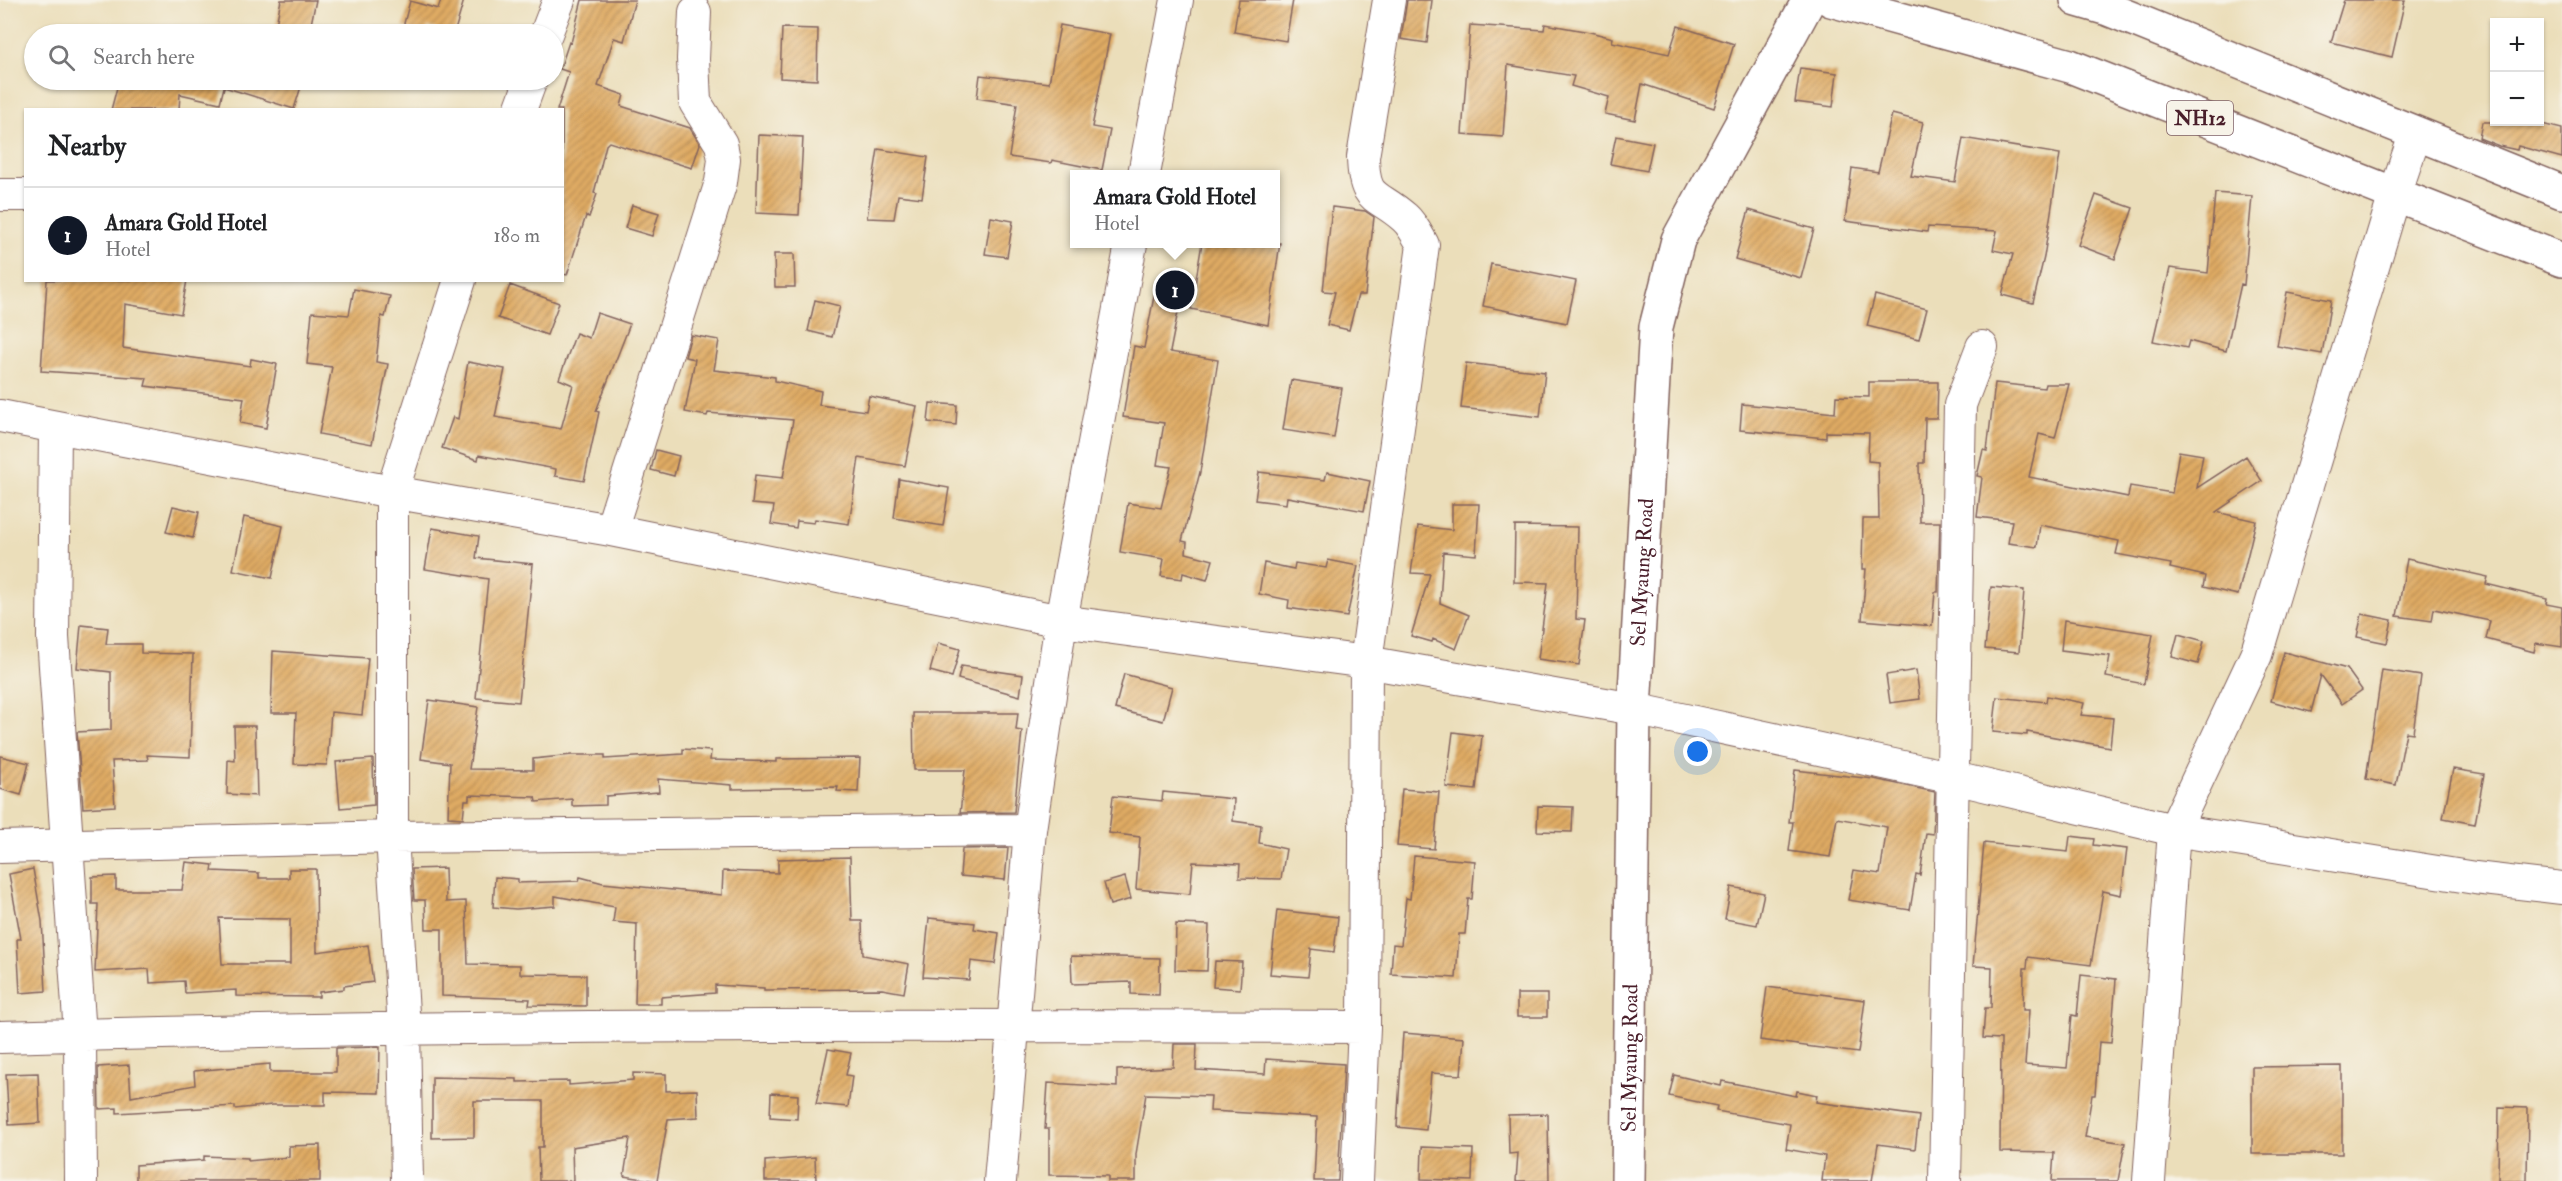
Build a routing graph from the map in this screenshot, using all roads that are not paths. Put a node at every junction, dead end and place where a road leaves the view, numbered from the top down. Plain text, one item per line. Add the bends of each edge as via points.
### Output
1 (559, 0) edge
2 (1177, 0) edge
3 (1389, 0) edge
4 (1809, 0) edge
5 (1831, 0) edge
6 (2077, 0) edge
7 (695, 12) dead end
8 (550, 24) edge
9 (527, 90) edge
10 (521, 108) edge
11 (2415, 135) junction
12 (1145, 170) edge
13 (2562, 192) edge
14 (2395, 194) junction
15 (0, 195) edge
16 (24, 195) edge
17 (1130, 248) edge
18 (2562, 260) edge
19 (459, 282) edge
20 (1982, 347) dead end
21 (0, 416) edge
22 (55, 427) junction
23 (392, 492) junction
24 (611, 530) junction
25 (1061, 621) junction
26 (1366, 662) junction
27 (1634, 709) junction
28 (1954, 778) junction
29 (1030, 830) junction
30 (2174, 830) junction
31 (392, 837) junction
32 (65, 845) junction
33 (0, 847) edge
34 (2562, 888) edge
35 (1013, 1026) junction
36 (1364, 1027) junction
37 (404, 1029) junction
38 (80, 1035) junction
39 (0, 1037) edge
40 (81, 1181) edge
41 (407, 1181) edge
42 (1000, 1181) edge
43 (1357, 1181) edge
44 (1628, 1181) edge
45 (1945, 1181) edge
46 (2149, 1181) edge

1 - 8 street
2 - 12 street
3 - 26 street via 1363,157 1363,180 1373,197 1406,218 1423,245
4 - 27 main road, Sel Myaung Road via 1678,240 1658,316
5 - 14 main road, NH12 via 2070,66
6 - 11 main road via 2109,9
7 - 24 street via 695,102 721,144 721,182
9 - 10 street
11 - 13 main road
11 - 14 street
14 - 18 main road, NH12
14 - 30 street via 2256,654
15 - 16 street
17 - 25 street
19 - 23 street
20 - 28 street via 1960,405
21 - 22 street
22 - 23 street
22 - 32 street via 53,637
23 - 24 street
23 - 31 street
24 - 25 street
25 - 26 street
25 - 29 street
26 - 27 street
26 - 36 street
27 - 28 street
27 - 44 main road, Sel Myaung Road
28 - 30 street
28 - 45 street
29 - 31 street
29 - 35 street
30 - 34 street
30 - 46 street
31 - 32 street
31 - 37 street
32 - 33 street
32 - 38 street
35 - 36 street
35 - 37 street
35 - 42 street
36 - 43 street
37 - 38 street
37 - 41 street
38 - 39 street
38 - 40 street

